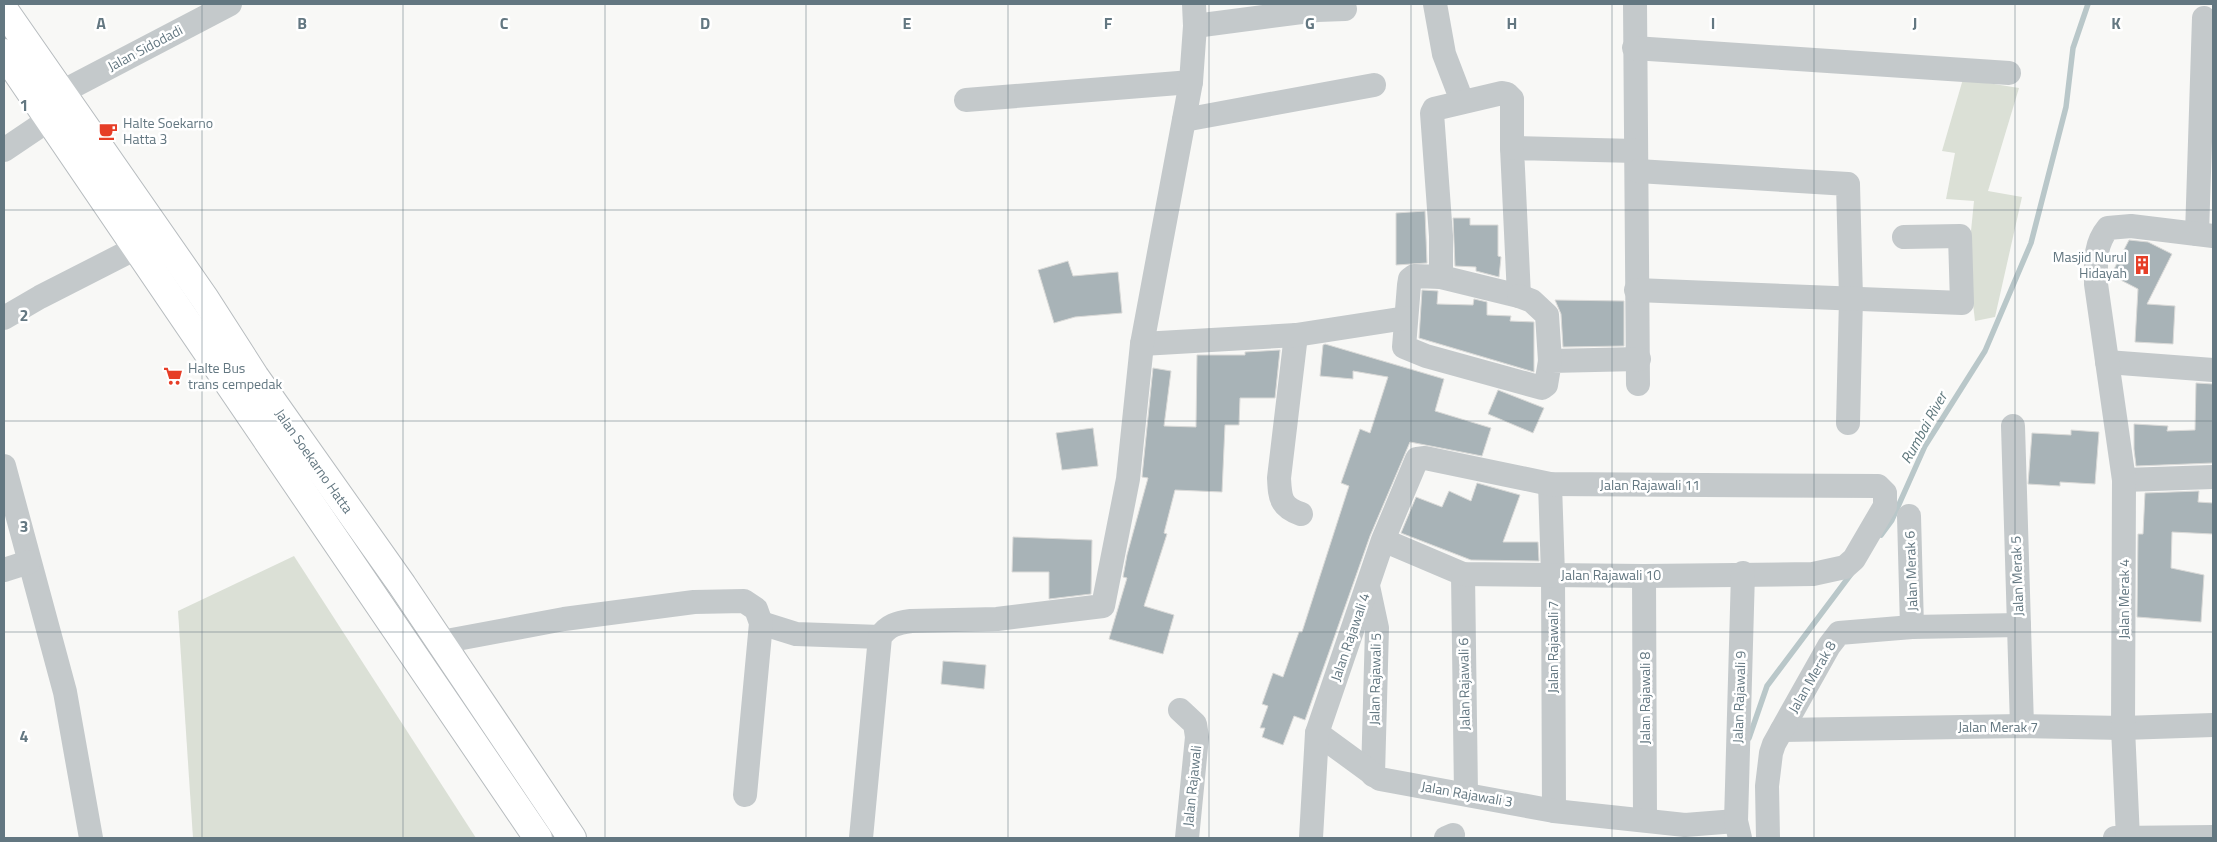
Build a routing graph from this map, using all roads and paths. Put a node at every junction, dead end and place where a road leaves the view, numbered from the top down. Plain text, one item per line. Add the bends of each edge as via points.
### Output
1 (230, 4) edge
2 (1435, 4) edge
3 (1635, 4) edge
4 (1345, 9) dead end
5 (4, 10) edge
6 (1195, 15) edge
7 (2204, 18) dead end
8 (1634, 48) junction
9 (4, 53) edge
10 (2009, 73) dead end
11 (1191, 82) junction
12 (1374, 85) dead end
13 (60, 92) junction
14 (966, 100) dead end
15 (1462, 101) junction
16 (50, 118) junction
17 (1184, 120) junction
18 (1512, 148) junction
19 (4, 150) edge
20 (1637, 161) junction
21 (2205, 235) edge
22 (1904, 237) dead end
23 (136, 248) junction
24 (1441, 277) junction
25 (1636, 290) junction
26 (1519, 296) junction
27 (1851, 298) junction
28 (4, 318) edge
29 (1406, 318) junction
30 (1296, 335) junction
31 (1142, 344) junction
32 (1639, 359) junction
33 (1550, 361) junction
34 (2107, 362) junction
35 (2213, 370) edge
36 (1638, 384) dead end
37 (1848, 423) dead end
38 (2013, 426) dead end
39 (4, 466) edge
40 (2213, 477) edge
41 (2124, 480) junction
42 (1550, 484) junction
43 (1300, 514) dead end
44 (1909, 516) dead end
45 (1383, 540) junction
46 (29, 562) junction
47 (1845, 567) joint
48 (4, 570) edge
49 (1742, 573) junction
50 (1463, 574) junction
51 (1553, 575) junction
52 (1644, 576) junction
53 (1368, 584) junction
54 (761, 623) junction
55 (2019, 625) junction
56 (1912, 627) junction
57 (880, 637) junction
58 (441, 642) junction
59 (1348, 643) junction
60 (1376, 654) junction
61 (1180, 710) dead end
62 (2213, 725) edge
63 (2022, 726) junction
64 (2123, 728) junction
65 (1782, 730) junction
66 (1317, 733) junction
67 (531, 775) junction
68 (1373, 775) junction
69 (505, 792) junction
70 (1466, 794) junction
71 (745, 795) dead end
72 (1554, 811) junction
73 (1645, 820) junction
74 (1738, 830) edge
75 (2213, 837) edge
76 (91, 838) edge
77 (538, 838) edge
78 (572, 838) edge
79 (861, 838) edge
80 (1187, 838) edge
81 (1311, 838) edge
82 (1768, 838) edge
83 (2115, 838) edge
84 (2128, 838) edge

1 - 13 street, Jalan Sidodadi
2 - 15 street via 1444,54
3 - 8 street
4 - 6 street
5 - 13 main road, Jalan Soekarno Hatta
6 - 11 street
7 - 21 street
8 - 10 street
8 - 20 street
9 - 16 main road, Jalan Soekarno Hatta
11 - 14 street
11 - 17 street
12 - 17 street
13 - 58 main road, Jalan Soekarno Hatta
15 - 18 street via 1507,94 1512,100
15 - 24 street via 1439,106 1432,113
16 - 19 street
16 - 23 main road, Jalan Soekarno Hatta
17 - 31 street
18 - 20 street
18 - 26 street
20 - 25 street
20 - 27 street via 1848,184
21 - 34 street, Jalan Merak 4 via 2131,226 2108,228 2100,238 2096,251 2096,284
22 - 27 street via 1960,236 1962,303
23 - 28 street
23 - 69 main road, Jalan Soekarno Hatta
24 - 26 street
24 - 29 street via 1414,276 1410,280
25 - 27 street
25 - 32 street
26 - 33 street via 1532,301 1547,315
27 - 37 street
29 - 30 street
29 - 33 street via 1404,346 1426,356 1542,388 1546,385
30 - 31 street
30 - 43 street via 1279,478 1280,499 1290,510
31 - 57 street via 1128,479 1103,606 997,619 897,622 886,628
32 - 33 street
32 - 36 street
34 - 35 street
34 - 41 street, Jalan Merak 4
38 - 55 street, Jalan Merak 5
39 - 46 street
40 - 41 street
41 - 64 street, Jalan Merak 4
42 - 45 street, Jalan Rajawali 11 via 1420,458
42 - 47 street, Jalan Rajawali 11 via 1878,486 1886,493 1886,506 1854,559
42 - 51 street, Jalan Rajawali 7
44 - 56 street, Jalan Merak 6
45 - 50 street, Jalan Rajawali 10
45 - 53 street, Jalan Rajawali 4
46 - 48 street
46 - 76 street via 65,692
47 - 49 street, Jalan Rajawali 10 via 1813,574
49 - 52 street, Jalan Rajawali 10
49 - 74 street, Jalan Rajawali 9
50 - 51 street, Jalan Rajawali 10
50 - 70 street, Jalan Rajawali 6
51 - 52 street, Jalan Rajawali 10
51 - 72 street, Jalan Rajawali 7
52 - 73 street, Jalan Rajawali 8
53 - 59 street, Jalan Rajawali 4
53 - 60 street, Jalan Rajawali 5 via 1377,628
54 - 57 street via 796,634
54 - 58 street via 756,609 744,601 694,602 564,619
54 - 71 street
55 - 56 street, Jalan Merak 8
55 - 63 street, Jalan Merak 5
56 - 65 street, Jalan Merak 8 via 1839,633
57 - 79 street
58 - 67 main road, Jalan Soekarno Hatta
59 - 60 street via 1370,646
59 - 66 street, Jalan Rajawali 4
60 - 68 street, Jalan Rajawali 5
61 - 80 street, Jalan Rajawali via 1195,724 1197,737
62 - 64 street, Jalan Merak 7
63 - 64 street, Jalan Merak 7
63 - 65 street, Jalan Merak 7
64 - 84 street, Jalan Merak 4
65 - 82 street, Jalan Merak 8 via 1770,753
66 - 68 street, Jalan Rajawali 3
66 - 81 street
67 - 69 main road
67 - 78 main road, Jalan Soekarno Hatta
68 - 70 street, Jalan Rajawali 3 via 1380,779
69 - 77 main road, Jalan Soekarno Hatta
70 - 72 street, Jalan Rajawali 3
72 - 73 street, Jalan Rajawali 3
73 - 74 street, Jalan Rajawali 3
75 - 84 street
83 - 84 street

